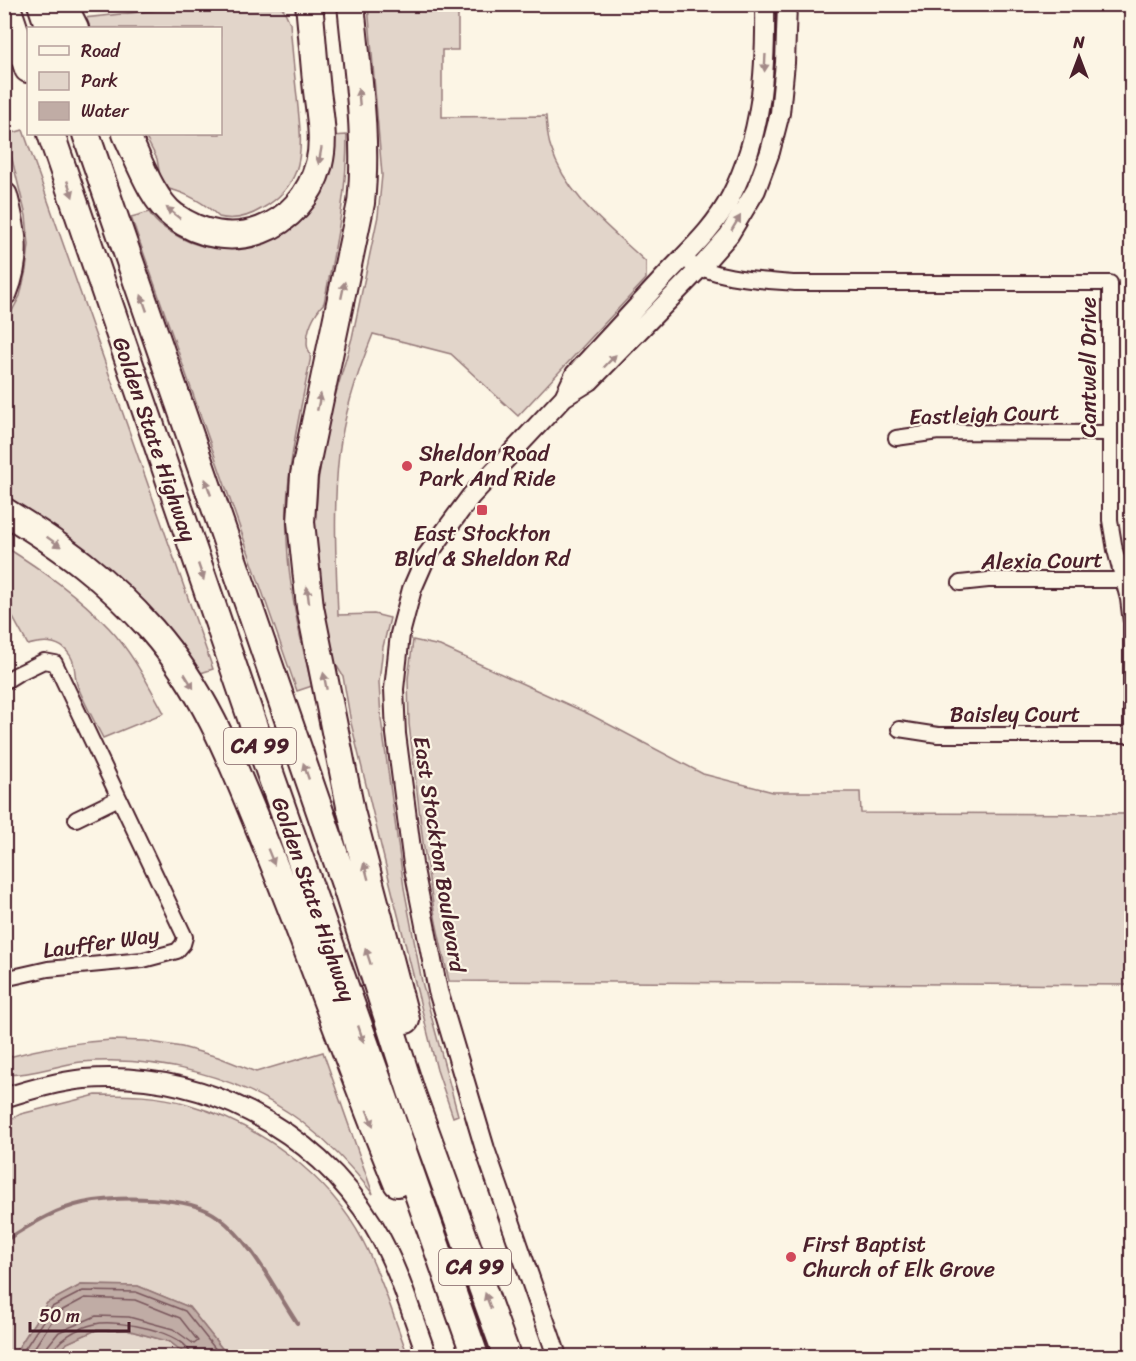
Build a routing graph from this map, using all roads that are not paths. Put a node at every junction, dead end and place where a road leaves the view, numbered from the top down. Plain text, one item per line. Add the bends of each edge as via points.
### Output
1 (6, 4) edge
2 (41, 4) edge
3 (63, 4) edge
4 (293, 4) edge
5 (309, 4) edge
6 (351, 4) edge
7 (765, 4) edge
8 (788, 4) edge
9 (49, 27) edge
10 (74, 27) edge
11 (314, 56) junction
12 (27, 66) edge
13 (51, 135) edge
14 (86, 135) edge
15 (126, 135) edge
16 (4, 196) edge
17 (682, 259) junction
18 (699, 269) junction
19 (4, 292) edge
20 (564, 397) junction
21 (1109, 433) junction
22 (896, 438) dead end
23 (4, 511) edge
24 (1124, 580) junction
25 (960, 583) dead end
26 (4, 682) edge
27 (899, 729) dead end
28 (1131, 735) edge
29 (119, 798) junction
30 (75, 819) dead end
31 (4, 979) edge
32 (411, 1091) junction
33 (4, 1098) edge
34 (427, 1356) edge
35 (474, 1356) edge
36 (507, 1356) edge
37 (557, 1356) edge

1 - 12 highway
2 - 9 highway
3 - 10 highway
4 - 11 highway
5 - 11 highway
32 -> 6 highway via 414,1051 351,811 310,607 301,522 306,466 361,203 364,150
7 -> 17 street, East Stockton Boulevard via 762,102 755,133 731,196
18 -> 8 street, East Stockton Boulevard via 729,235 756,190 769,155 780,113
11 -> 15 highway via 322,140 319,162 313,183 298,204 270,228 230,236 202,230 174,216 160,202
13 -> 35 highway, Golden State Highway / CA 99
32 -> 14 highway, Golden State Highway / CA 99 via 346,887
16 - 19 highway via 14,254
17 - 18 street, Cantwell Drive
17 - 20 street, East Stockton Boulevard via 575,374
20 -> 18 street, East Stockton Boulevard via 590,381
18 - 21 street, Cantwell Drive via 795,283 1110,283
20 - 37 street, East Stockton Boulevard via 471,496 426,557 403,619 394,689 413,864 438,991 485,1149
21 - 22 street, Eastleigh Court via 938,432
21 - 24 street, Cantwell Drive via 1110,520
23 -> 35 highway via 91,569 120,596 153,631 207,710 223,739 298,923 367,1111 421,1242
24 - 25 street, Alexia Court
24 - 28 street, Cantwell Drive via 1131,623
26 - 29 street, Lauffer Way via 44,661 55,663
27 - 28 street, Baisley Court via 938,735
29 - 30 street
29 - 31 street, Lauffer Way via 177,917 185,937 183,944 177,951 143,960 48,969
36 -> 32 highway, Golden State Highway / CA 99
33 - 34 street via 83,1079 146,1080 208,1094 262,1117 314,1154 363,1209 388,1252

